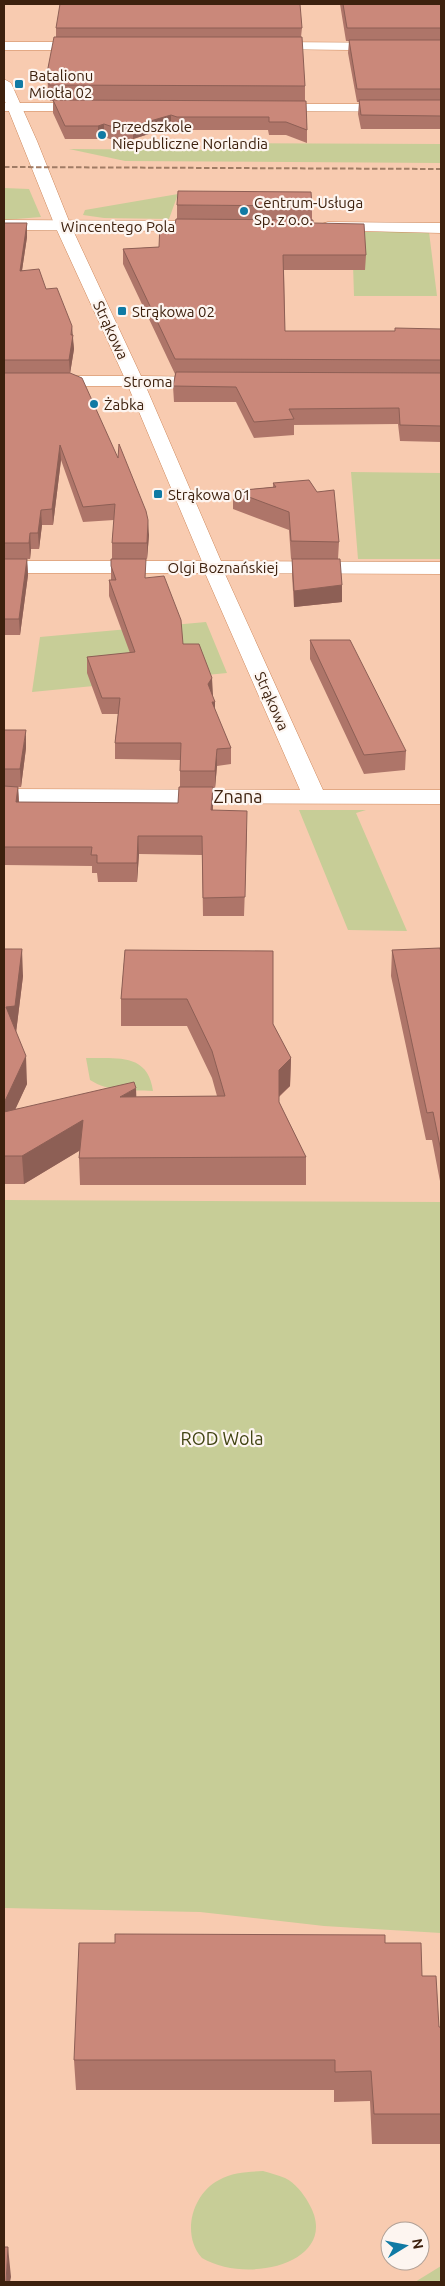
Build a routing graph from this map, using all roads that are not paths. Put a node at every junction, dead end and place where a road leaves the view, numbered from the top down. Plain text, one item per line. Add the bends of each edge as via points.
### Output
1 (4, 46) edge
2 (109, 46) edge
3 (256, 46) edge
4 (441, 47) edge
5 (4, 83) edge
6 (9, 107) edge
7 (101, 107) edge
8 (258, 108) edge
9 (441, 108) edge
10 (4, 225) edge
11 (63, 226) junction
12 (214, 227) edge
13 (311, 227) edge
14 (441, 228) edge
15 (4, 381) edge
16 (135, 381) junction
17 (233, 382) edge
18 (4, 567) edge
19 (213, 567) junction
20 (441, 568) edge
21 (4, 796) edge
22 (314, 796) junction
23 (441, 797) edge

1 - 2 street
3 - 4 street
5 - 6 street, Strąkowa
6 - 7 street
6 - 11 street, Strąkowa via 30,141
8 - 9 street
10 - 11 street, Wincentego Pola
11 - 12 street, Wincentego Pola
11 - 16 street, Strąkowa
13 - 14 street
15 - 16 street, Stroma
16 - 17 street, Stroma
16 - 19 street, Strąkowa
18 - 19 street, Olgi Boznańskiej
19 - 20 street, Olgi Boznańskiej
19 - 22 street, Strąkowa
21 - 22 street, Znana
22 - 23 street, Znana

